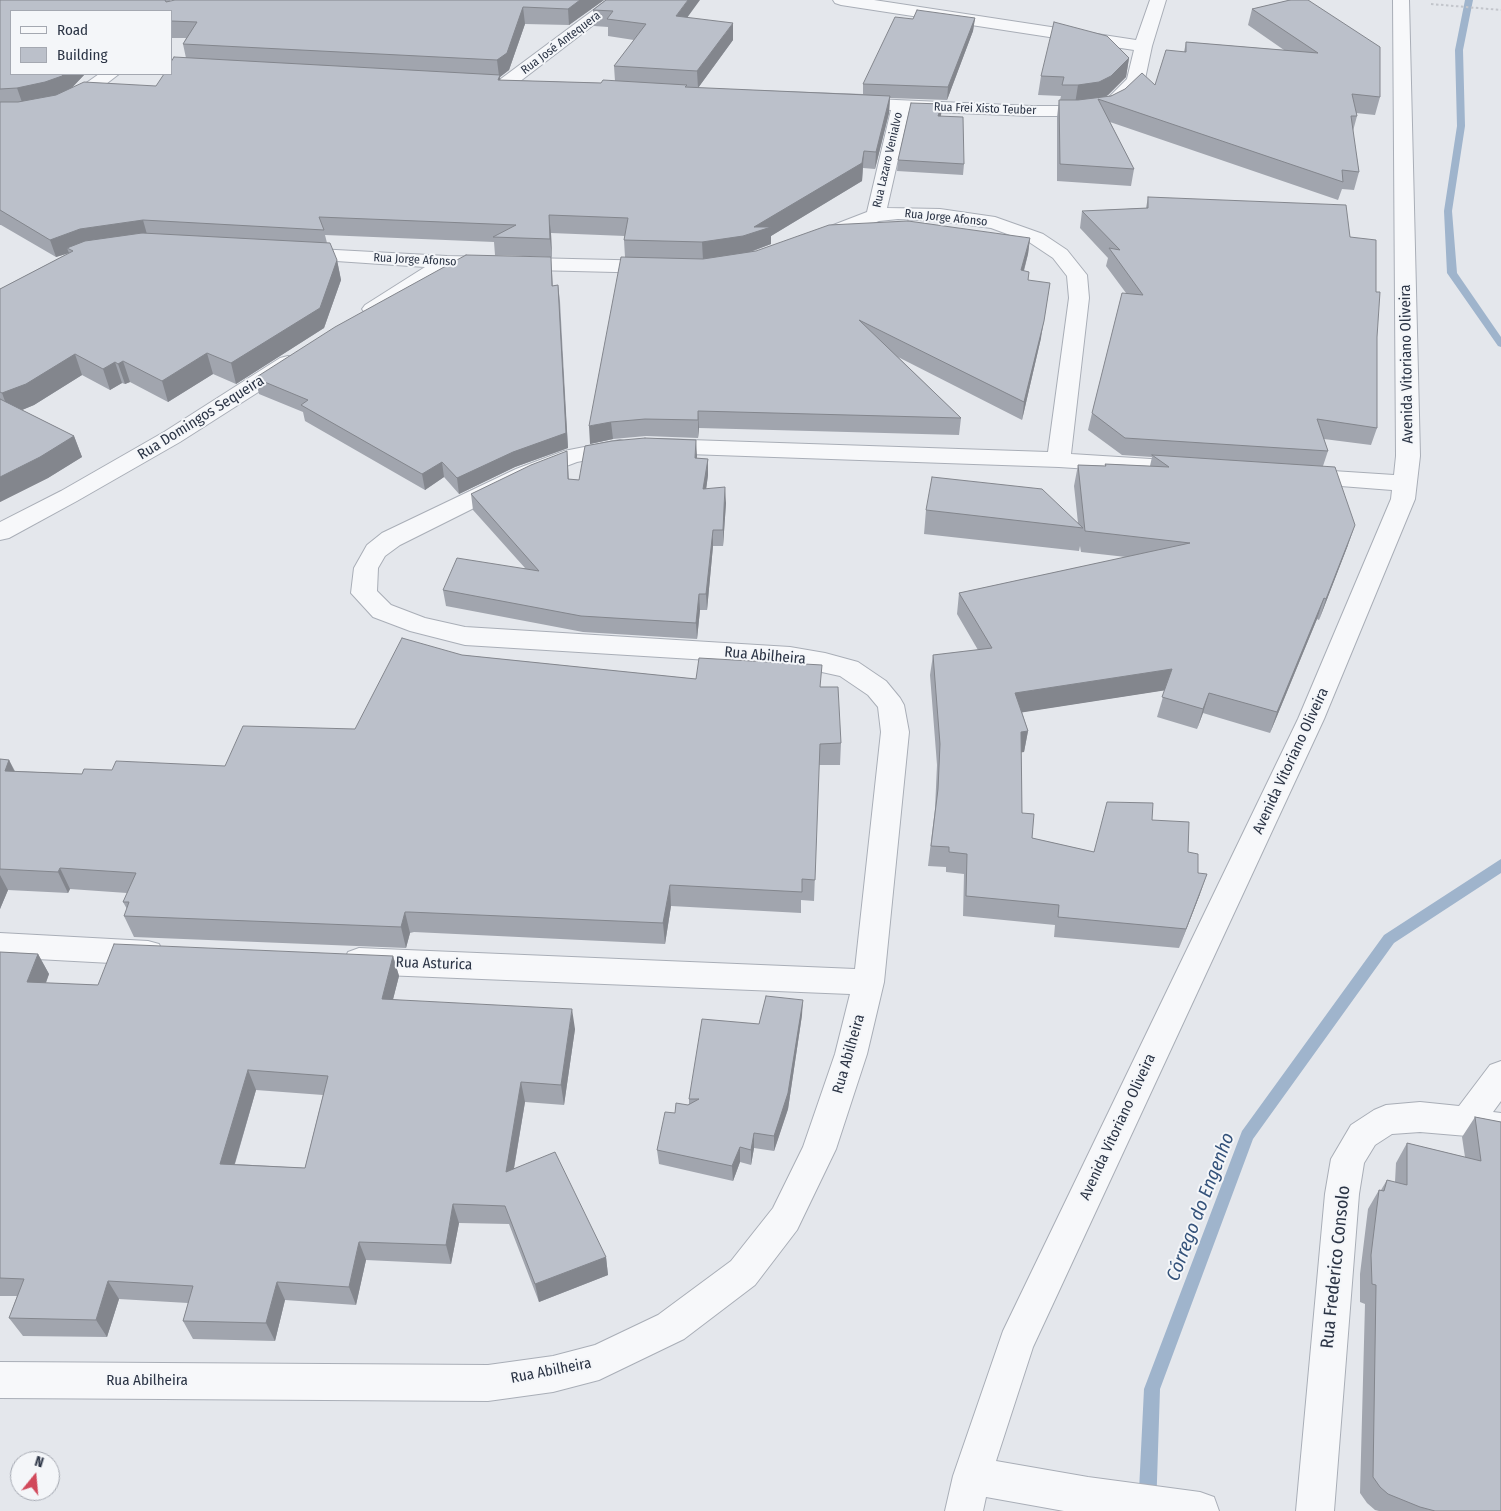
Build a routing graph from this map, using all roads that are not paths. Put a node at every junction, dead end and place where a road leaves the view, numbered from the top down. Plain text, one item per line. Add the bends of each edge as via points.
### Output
1 (618, 0) edge
2 (841, 0) edge
3 (1158, 0) edge
4 (1401, 0) edge
5 (891, 3) edge
6 (1143, 46) junction
7 (109, 75) edge
8 (485, 84) edge
9 (504, 85) junction
10 (534, 87) edge
11 (831, 102) edge
12 (901, 106) junction
13 (0, 113) edge
14 (876, 215) junction
15 (802, 244) edge
16 (278, 253) edge
17 (447, 262) junction
18 (673, 267) edge
19 (355, 320) edge
20 (305, 352) edge
21 (1058, 460) junction
22 (1208, 470) edge
23 (1277, 474) edge
24 (1406, 482) junction
25 (0, 532) edge
26 (0, 946) edge
27 (175, 954) edge
28 (329, 959) edge
29 (869, 982) junction
30 (1501, 1075) edge
31 (1467, 1121) junction
32 (1501, 1128) edge
33 (0, 1380) edge
34 (968, 1494) edge
35 (1200, 1511) edge
36 (1314, 1511) edge

1 - 9 street, Rua José Antequera
2 - 5 street
3 - 6 street, Rua Frei Xisto Teuber
4 - 24 street, Avenida Vitoriano Oliveira
5 - 6 street
6 - 12 street, Rua Frei Xisto Teuber via 1136,79 1116,101 1101,108 1032,111
7 - 13 street via 78,97 55,106
8 - 9 street
9 - 10 street
11 - 12 street, Rua Frei Xisto Teuber
12 - 14 street, Rua Lazaro Venialvo
14 - 15 street, Rua Jorge Afonso
14 - 21 street, Rua Jorge Afonso via 940,215 995,223 1036,238 1060,254 1077,275 1079,298
16 - 17 street, Rua Jorge Afonso
17 - 18 street, Rua Jorge Afonso
17 - 19 street
20 - 25 street, Rua Domingos Sequeira via 172,437
21 - 22 street, Rua Abilheira
21 - 29 street, Rua Abilheira via 646,445 613,448 572,456 524,474 408,530 376,551 366,568 364,593 382,611 419,625 465,636 790,656 849,669 877,688 891,705 895,732
23 - 24 street
24 - 34 street, Avenida Vitoriano Oliveira via 1403,499 1311,719 1016,1343
26 - 27 street
28 - 29 street, Rua Asturica
29 - 33 street, Rua Abilheira via 851,1054 819,1149 785,1218 743,1273 671,1327 599,1362 553,1374 488,1383
30 - 31 street
31 - 32 street, Rua Frederico Consolo
31 - 36 street, Rua Frederico Consolo via 1420,1117 1386,1120 1362,1135 1348,1159
34 - 35 street via 1088,1496

